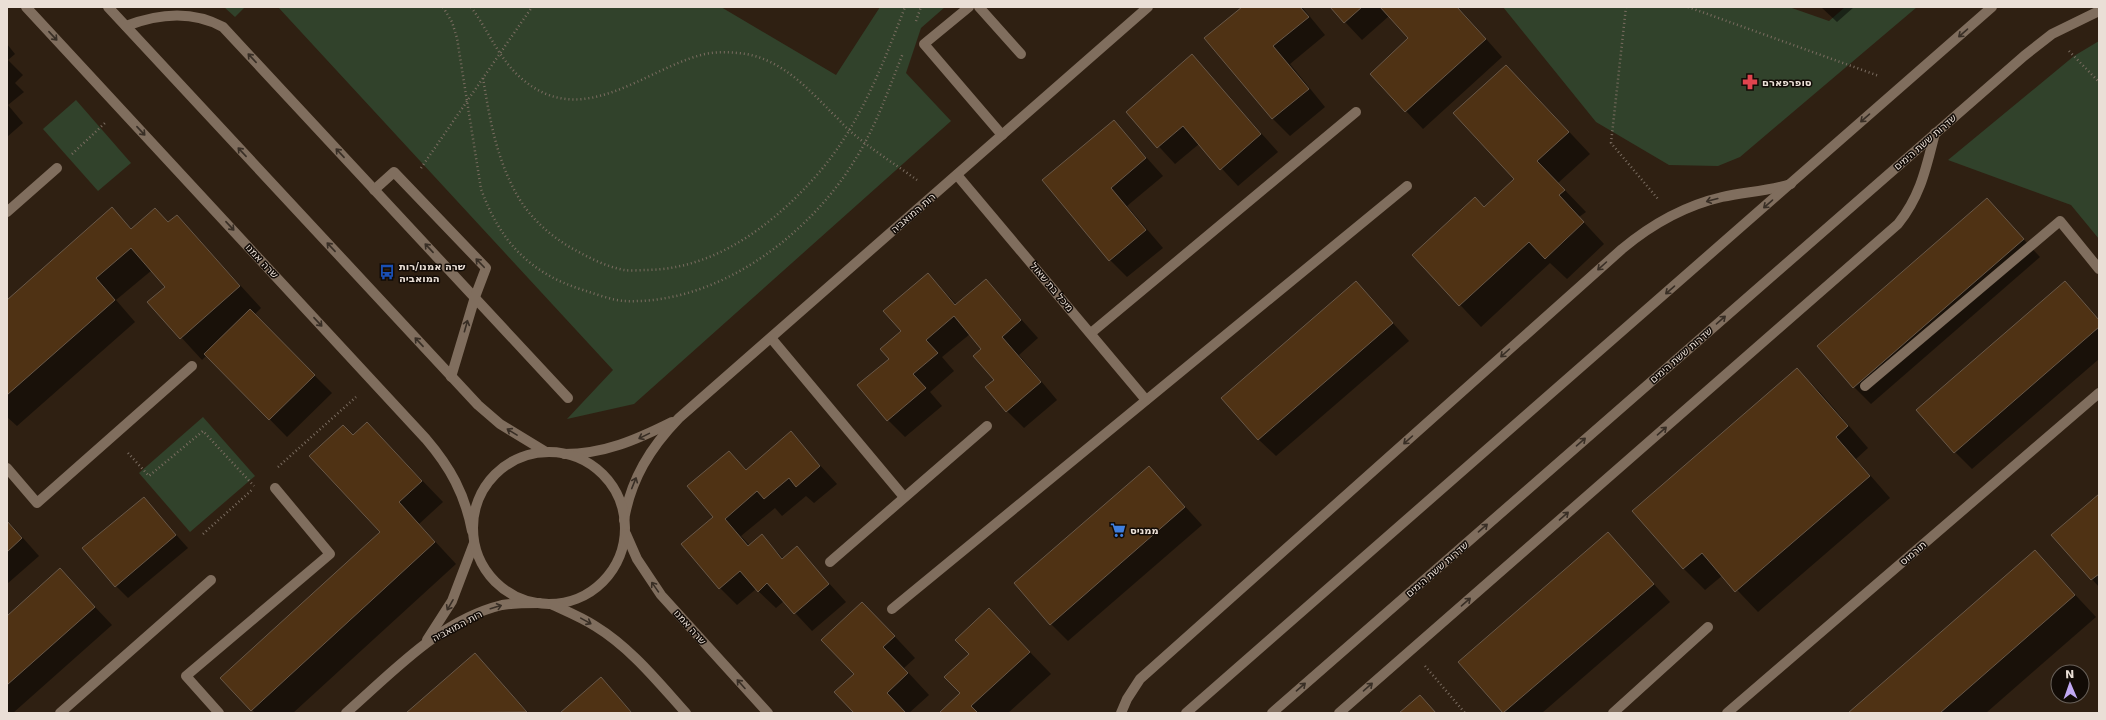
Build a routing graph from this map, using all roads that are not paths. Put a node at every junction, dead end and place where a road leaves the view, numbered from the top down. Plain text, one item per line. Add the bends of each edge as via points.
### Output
1 (26, 7) edge
2 (108, 7) edge
3 (969, 7) edge
4 (979, 7) edge
5 (1148, 7) edge
6 (1992, 7) edge
7 (2099, 11) edge
8 (126, 26) junction
9 (1021, 54) dead end
10 (1356, 112) dead end
11 (1935, 133) junction
12 (1002, 134) junction
13 (57, 168) road end
14 (957, 175) junction
15 (1791, 184) junction
16 (1407, 186) dead end
17 (374, 190) junction
18 (7, 212) edge
19 (2099, 269) edge
20 (475, 297) junction
21 (1091, 333) junction
22 (771, 338) junction
23 (192, 366) dead end
24 (451, 377) junction
25 (1865, 386) dead end
26 (2099, 393) edge
27 (568, 398) dead end
28 (1146, 400) junction
29 (679, 418) junction
30 (987, 426) dead end
31 (546, 452) junction
32 (564, 454) junction
33 (7, 468) edge
34 (276, 488) dead end
35 (904, 497) junction
36 (624, 520) junction
37 (472, 531) junction
38 (625, 532) junction
39 (474, 543) junction
40 (830, 562) dead end
41 (210, 580) dead end
42 (539, 603) junction
43 (551, 604) junction
44 (892, 609) dead end
45 (1708, 627) dead end
46 (424, 644) junction
47 (60, 713) edge
48 (219, 713) edge
49 (346, 713) edge
50 (686, 713) edge
51 (768, 713) edge
52 (1121, 713) edge
53 (1186, 713) edge
54 (1272, 713) edge
55 (1339, 713) edge
56 (1613, 713) edge
57 (1727, 713) edge

1 -> 37 street, שרה אמנו via 426,439 445,464 467,506
2 - 8 street
3 - 12 street via 924,44
4 - 9 street
5 - 12 street, רות המואביה
6 -> 15 street
7 - 11 street, שדרות ששת הימים via 2052,34
17 -> 8 street via 222,27 207,20 175,16 151,18
24 -> 8 street
10 - 21 street
54 -> 11 street, שדרות ששת הימים
55 -> 11 street via 1898,224 1920,188
12 - 14 street, רות המואביה
13 - 18 street
14 - 21 street, מיכל בת שאול
14 - 22 street, רות המואביה
15 -> 52 street via 1711,200 1670,215 1622,248 1152,668 1133,689
15 -> 53 street
16 - 28 street
20 -> 17 street
20 -> 17 street via 486,268 394,172
19 - 25 street via 2060,222
24 -> 20 street
20 - 27 street
21 - 28 street, מיכל בת שאול
22 - 29 street, רות המואביה
22 - 35 street
23 - 33 street via 37,502
31 -> 24 street via 492,419
26 - 57 street, תורמוס
28 - 44 street
29 -> 32 street, רות המואביה via 614,448 591,453
36 -> 29 street, רות המואביה via 630,492 642,466 654,446
30 - 35 street
31 - 32 street
31 - 37 street via 533,453 511,461 493,476 480,495
32 - 36 street via 591,465 609,481 620,501
34 - 48 street via 330,554 186,676
35 - 40 street
36 - 38 street
37 - 39 street, שרה אמנו
38 - 43 street via 618,560 604,579 586,594
51 -> 38 street, שרה אמנו via 661,595 637,559
39 - 42 street, שרה אמנו via 482,565 496,583 516,596
39 -> 46 street, רות המואביה via 452,601
41 - 47 street
42 - 43 street
46 -> 42 street, רות המואביה via 482,612 513,603
43 -> 50 street via 595,626 614,639 642,664
45 - 56 street
46 - 49 street, רות המואביה

